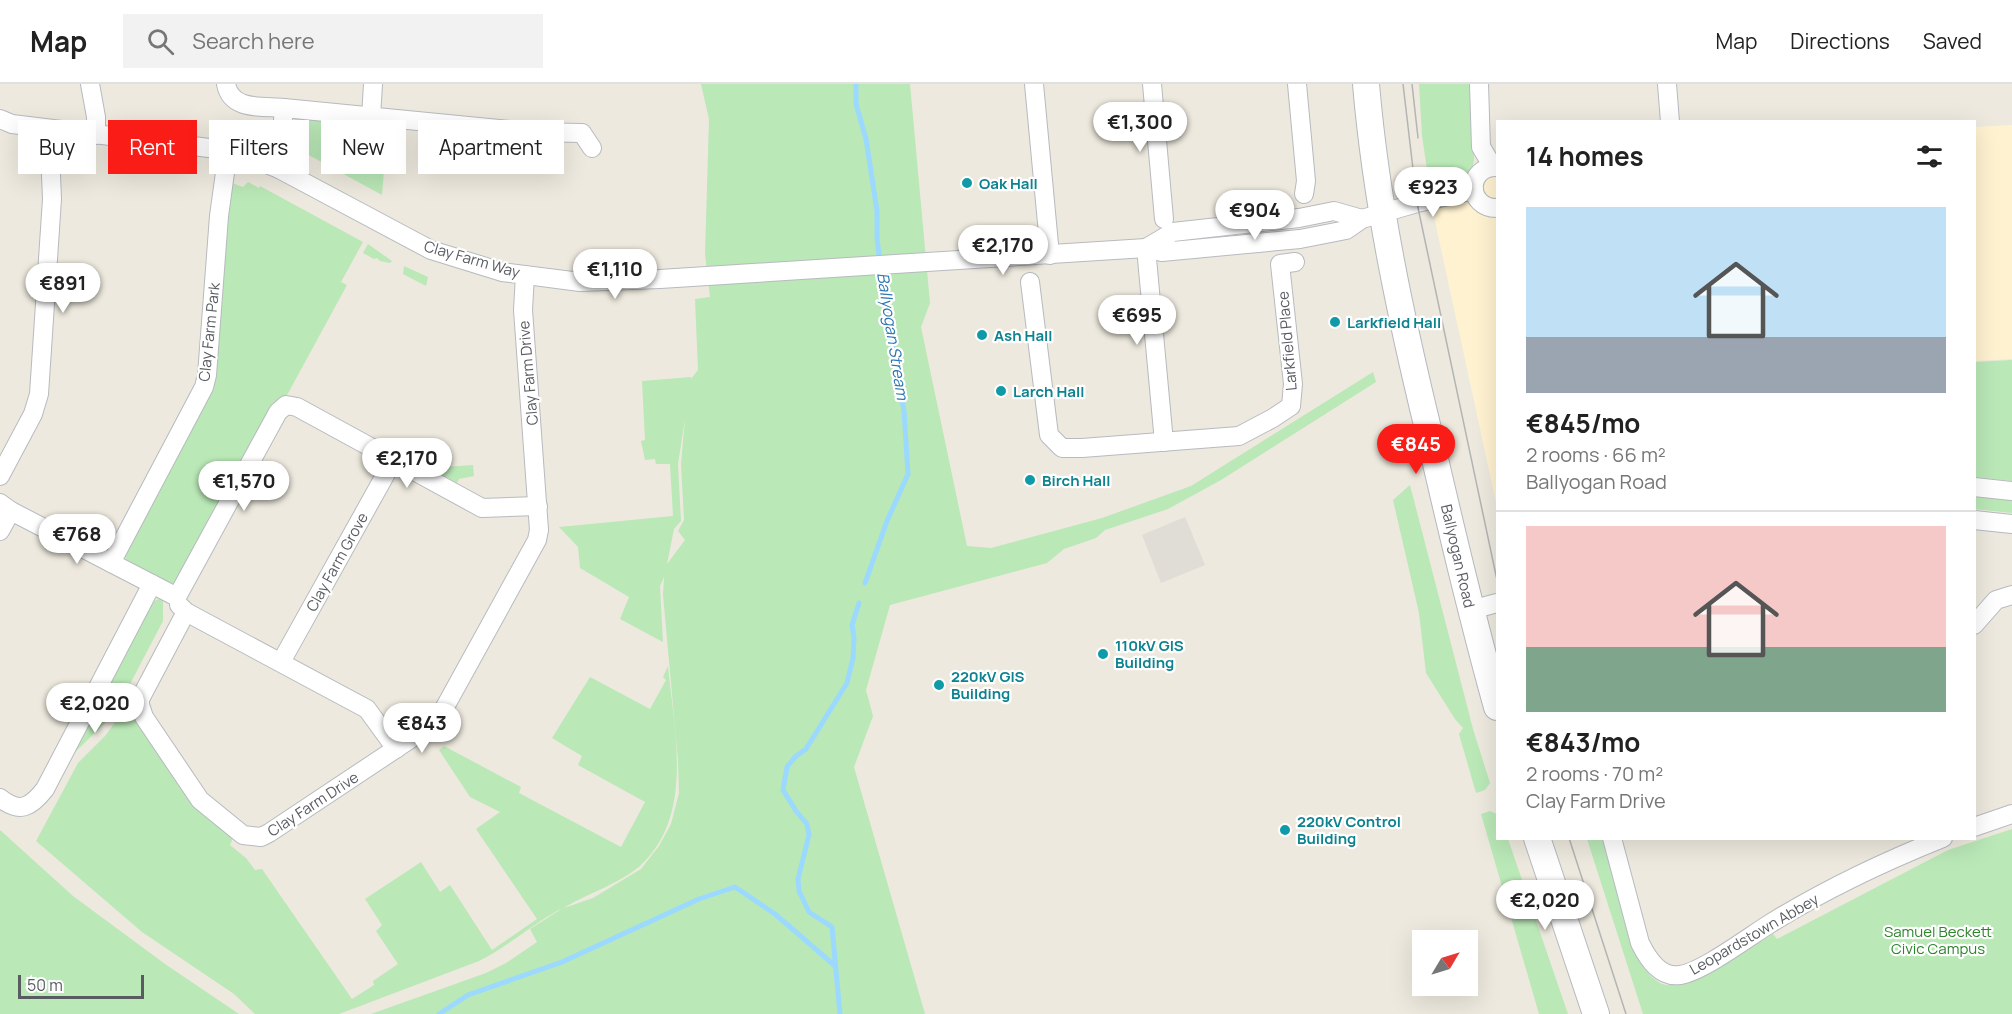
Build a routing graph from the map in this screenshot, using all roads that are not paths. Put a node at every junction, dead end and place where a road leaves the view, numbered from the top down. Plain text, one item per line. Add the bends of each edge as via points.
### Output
1 (90, 84) edge
2 (226, 84) edge
3 (373, 84) edge
4 (1034, 84) edge
5 (1152, 84) edge
6 (1297, 84) edge
7 (1366, 84) edge
8 (1479, 84) edge
9 (1667, 84) edge
10 (284, 108) junction
11 (372, 117) junction
12 (0, 119) edge
13 (96, 120) edge
14 (283, 120) edge
15 (1670, 120) edge
16 (18, 125) edge
17 (96, 135) edge
18 (592, 148) dead end
19 (209, 149) edge
20 (1495, 167) edge
21 (51, 174) edge
22 (225, 174) edge
23 (290, 174) edge
24 (1474, 190) junction
25 (1304, 194) dead end
26 (1496, 208) edge
27 (1372, 217) junction
28 (1164, 219) dead end
29 (1146, 248) junction
30 (1050, 255) junction
31 (1295, 262) dead end
32 (525, 275) junction
33 (1030, 282) dead end
34 (1164, 442) junction
35 (393, 461) junction
36 (0, 476) edge
37 (1976, 488) edge
38 (2012, 491) edge
39 (538, 506) junction
40 (6, 507) edge
41 (1976, 519) edge
42 (2012, 524) edge
43 (0, 531) edge
44 (111, 563) junction
45 (152, 584) junction
46 (2012, 595) edge
47 (1496, 603) edge
48 (182, 605) junction
49 (1471, 610) junction
50 (1976, 623) edge
51 (281, 662) junction
52 (1496, 703) edge
53 (396, 749) junction
54 (0, 798) edge
55 (2012, 814) edge
56 (1976, 826) edge
57 (1538, 840) edge
58 (1613, 840) edge
59 (1938, 840) edge
60 (1596, 1014) edge

1 - 13 street
2 - 10 street via 233,100 243,105
3 - 11 street
4 - 30 street
5 - 28 street
6 - 25 street
7 - 27 street, Ballyogan Road via 1375,168
8 - 20 street via 1481,147
9 - 15 street
10 - 11 street
10 - 14 street
11 - 18 street via 582,133
12 - 16 street, Clay Farm Way
17 - 19 street, Clay Farm Way
20 - 24 street via 1480,172
21 - 36 street via 39,394 33,414
22 - 44 street, Clay Farm Park via 204,387
23 - 32 street, Clay Farm Way via 430,250
24 - 26 street via 1479,201
24 - 27 street, Clay Farm Way
27 - 29 street, Clay Farm Way via 1346,230 1300,239 1162,252
27 - 49 street, Ballyogan Road
29 - 30 street, Clay Farm Way
29 - 34 street
30 - 32 street, Clay Farm Way via 615,282
31 - 34 street, Larkfield Place via 1280,264 1293,384 1291,406 1239,436
32 - 39 street, Clay Farm Drive via 523,310
33 - 34 street, Larkfield Place via 1049,435 1062,448
35 - 39 street, Clay Farm Drive via 482,508
35 - 48 street, Clay Farm Drive via 297,407 286,405 278,411
35 - 51 street, Clay Farm Grove
37 - 38 street
39 - 53 street, Clay Farm Drive via 537,540 440,716
40 - 43 street
40 - 44 street
41 - 42 street
44 - 45 street
45 - 48 street
45 - 54 street via 45,789 28,806 8,805
46 - 50 street via 1996,600
47 - 49 street
48 - 51 street
48 - 53 street, Clay Farm Drive via 140,705 144,717 200,800 243,835 261,837 269,833
49 - 52 street, Ballyogan Road
51 - 53 street via 366,709
55 - 56 street
57 - 60 street
58 - 59 street, Leopardstown Abbey via 1647,958 1665,973 1677,976 1718,957 1845,881

